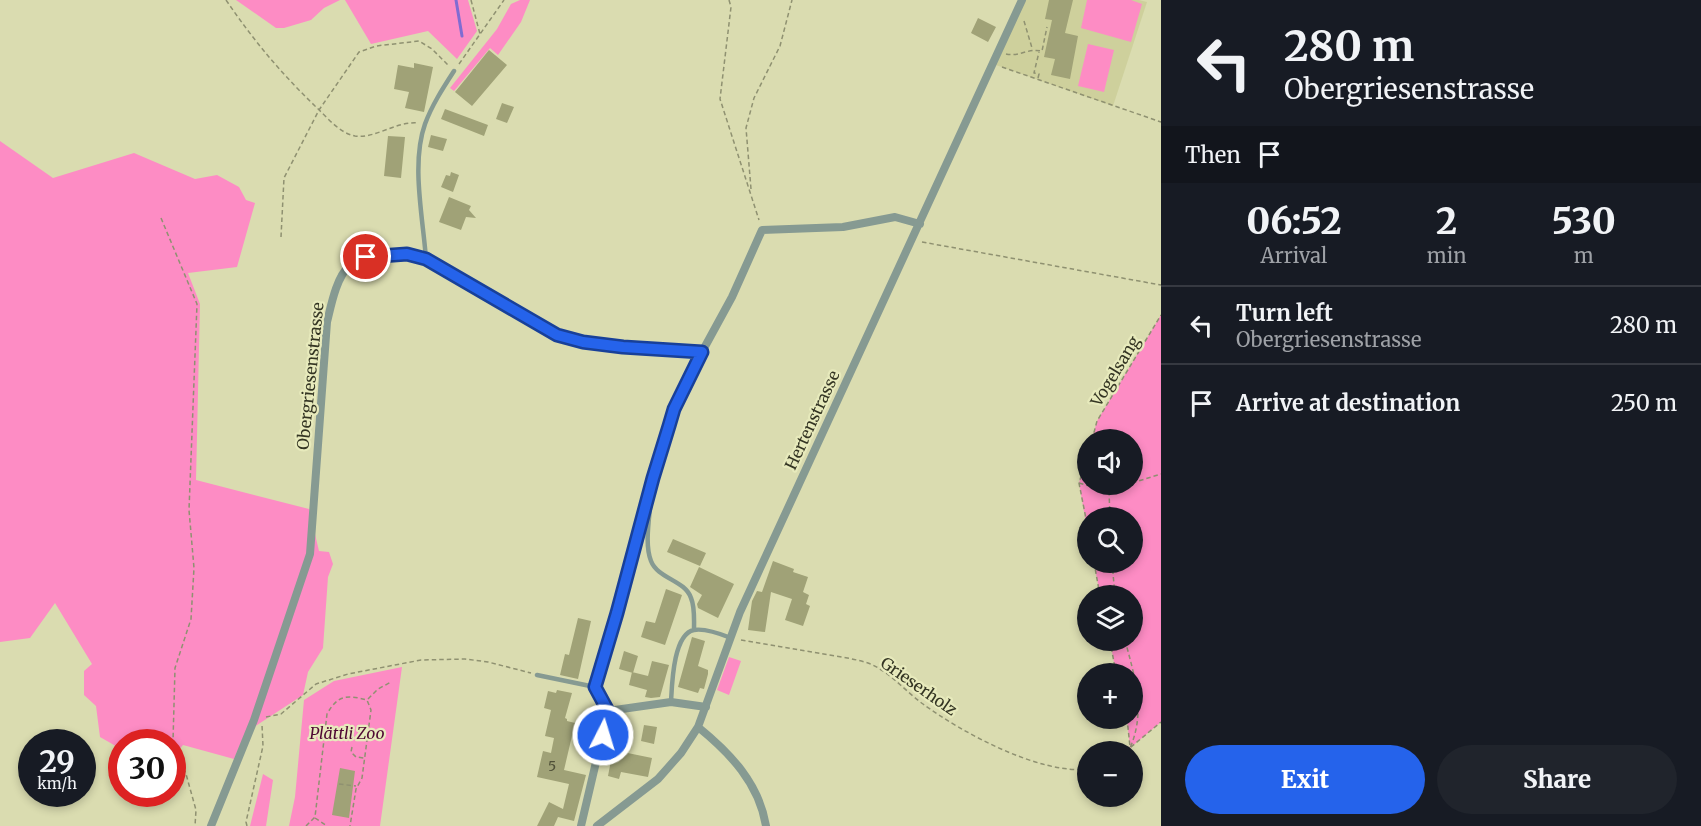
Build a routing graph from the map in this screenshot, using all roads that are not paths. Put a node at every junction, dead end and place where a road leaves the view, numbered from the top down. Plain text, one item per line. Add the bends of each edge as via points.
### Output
1 (1022, 0) edge
2 (454, 71) road end
3 (920, 224) junction
4 (426, 259) junction
5 (702, 352) junction
6 (653, 478) junction
7 (694, 630) junction
8 (731, 638) junction
9 (537, 675) road end
10 (595, 687) junction
11 (671, 702) junction
12 (705, 706) junction
13 (608, 711) junction
14 (698, 727) junction
15 (211, 826) edge
16 (581, 826) edge
17 (597, 826) edge
18 (766, 826) edge

1 - 3 street, Hertenstrasse
2 - 4 lane via 425,124 420,146
3 - 5 street via 895,217 843,227 762,230
3 - 8 street, Hertenstrasse
4 - 5 street, Obergriesenstrasse via 557,335 623,347
4 - 15 street, Obergriesenstrasse via 407,254 366,257 348,266 334,291 327,322 310,554 254,720
5 - 6 street via 674,409
6 - 7 lane via 650,556 656,569 691,595
6 - 10 street
7 - 8 lane
7 - 11 lane via 684,636 673,666
8 - 12 street, Hertenstrasse
9 - 10 lane
10 - 13 street
11 - 12 street
11 - 13 street
12 - 14 street, Hertenstrasse
13 - 16 street
14 - 17 street, Hertenstrasse via 658,779
14 - 18 street via 753,785

